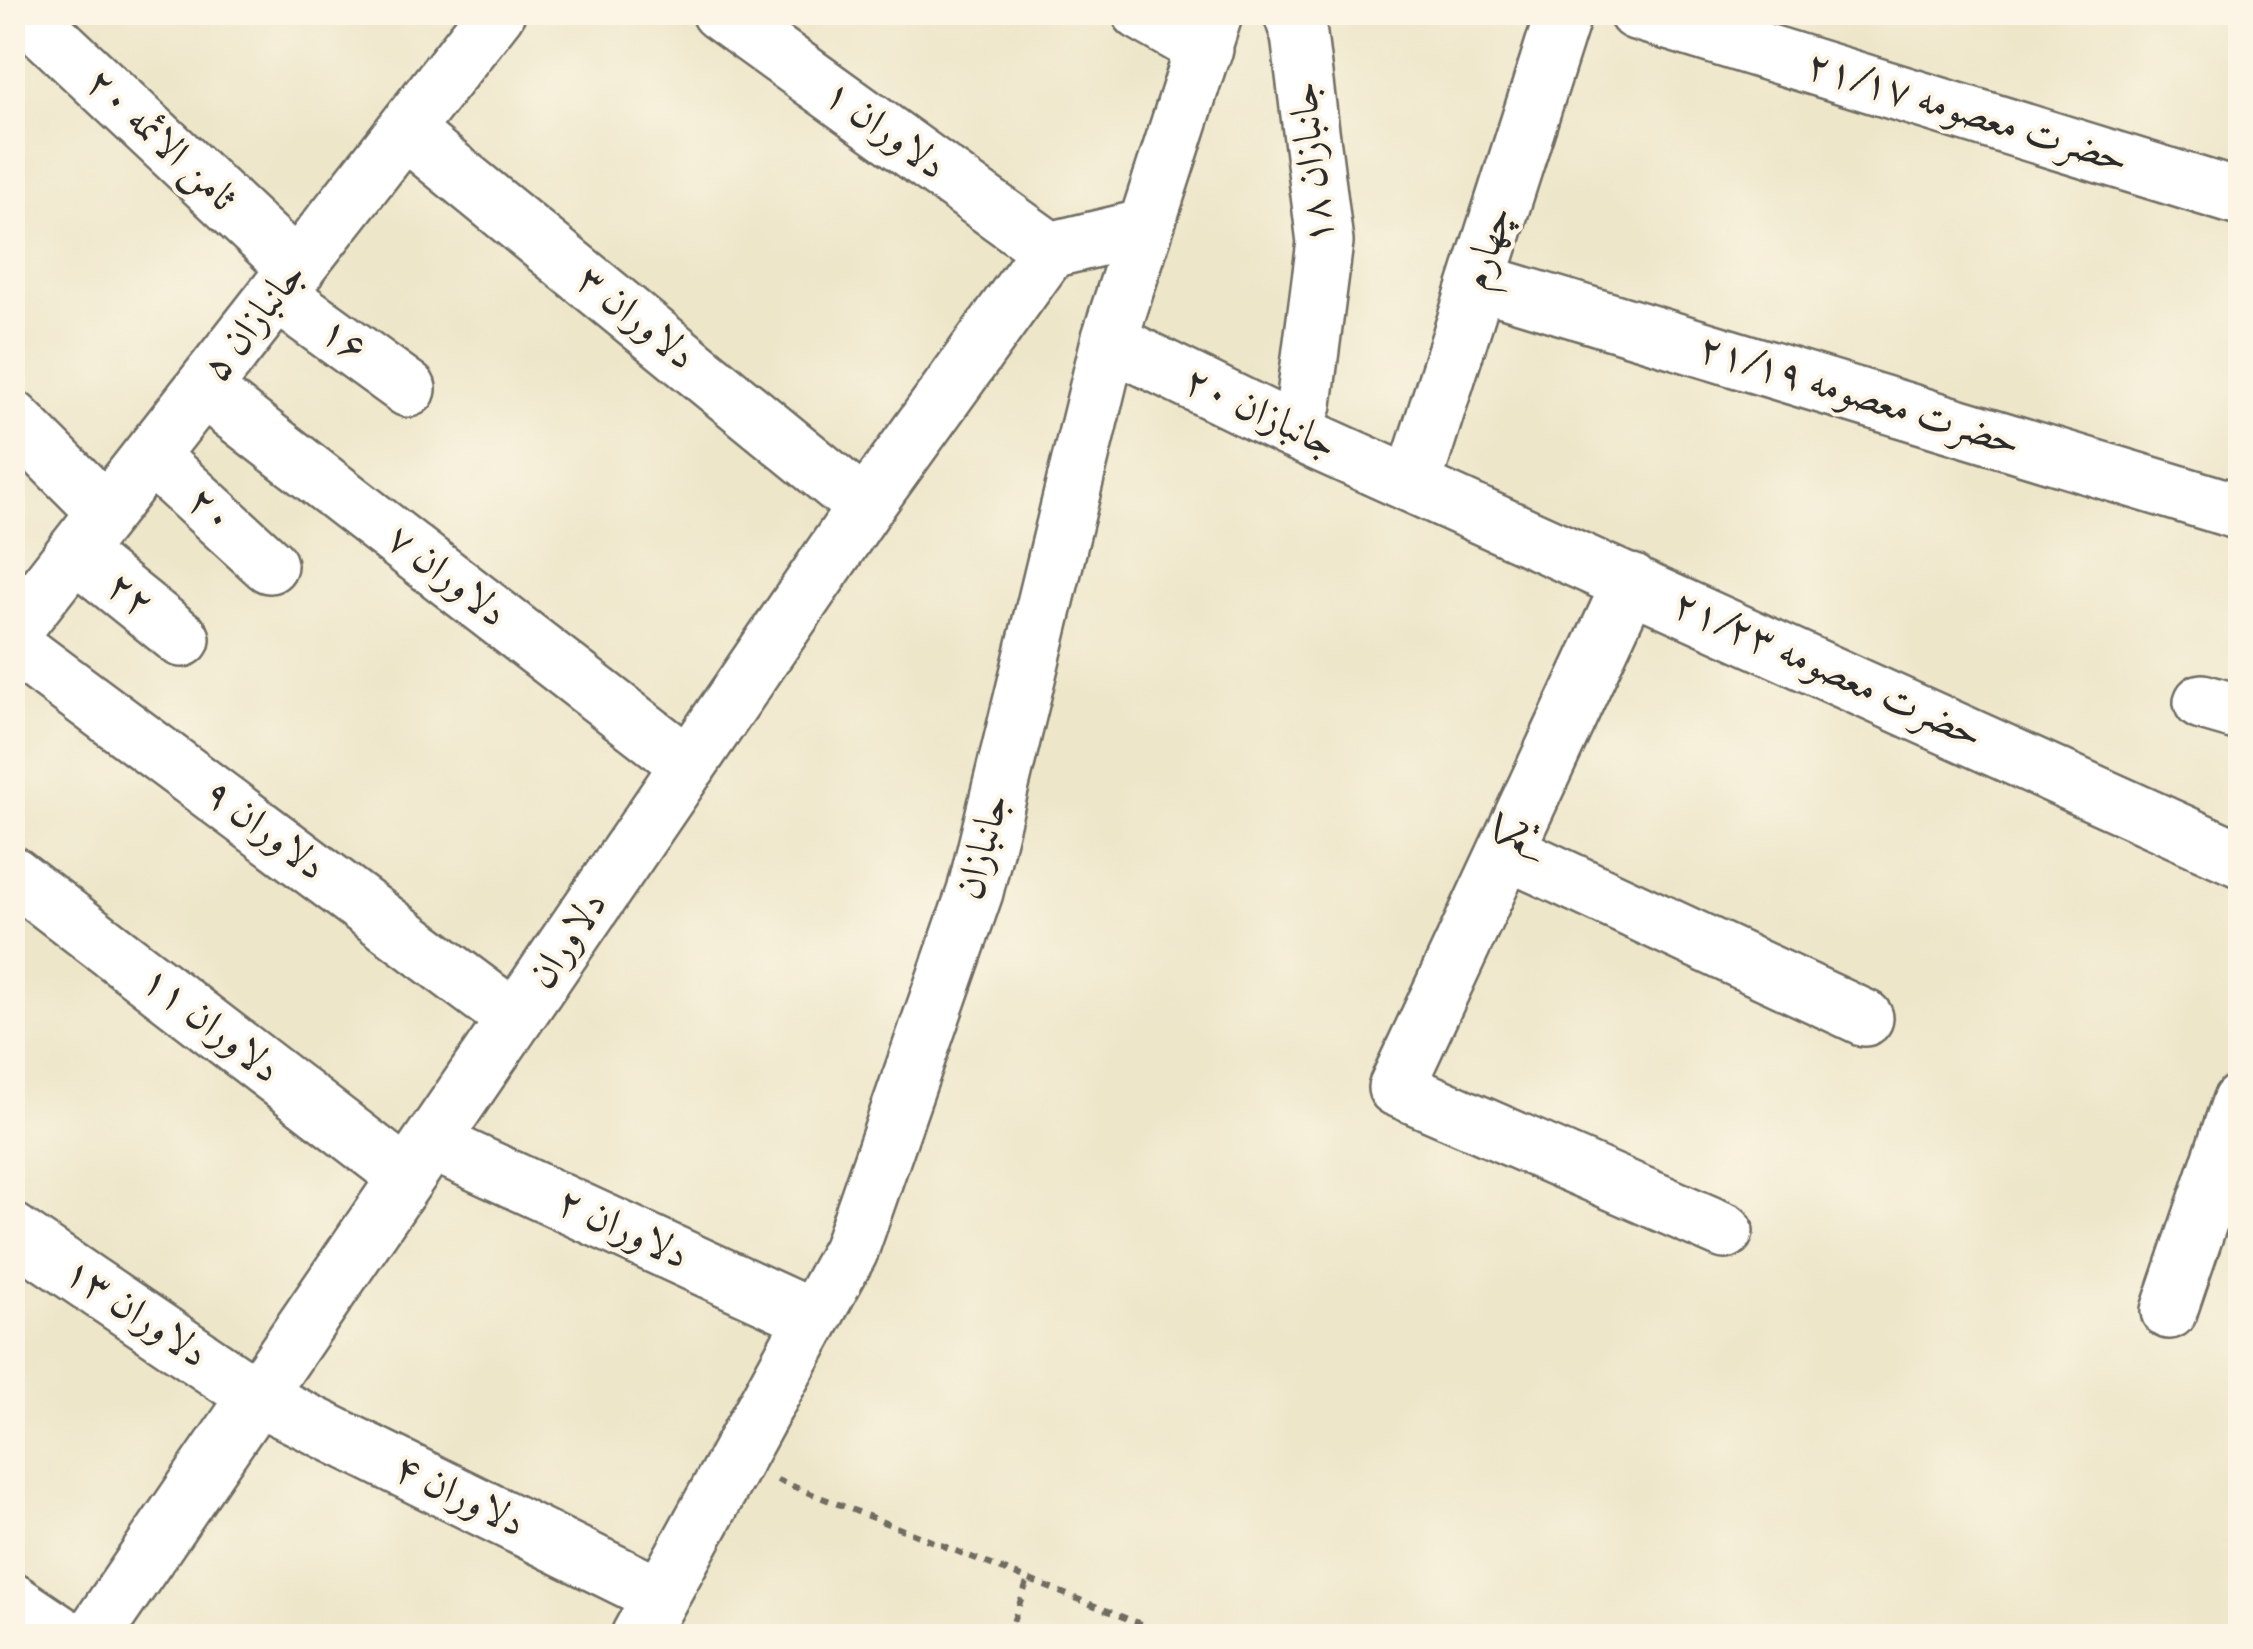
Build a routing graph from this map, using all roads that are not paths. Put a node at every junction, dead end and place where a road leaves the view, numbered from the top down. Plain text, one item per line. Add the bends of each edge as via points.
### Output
1 (24, 12) edge
2 (497, 12) edge
3 (719, 12) edge
4 (1140, 12) edge
5 (1291, 12) edge
6 (1564, 12) edge
7 (1636, 12) edge
8 (1210, 31) edge
9 (405, 131) junction
10 (2240, 198) edge
11 (1142, 228) junction
12 (1050, 250) junction
13 (287, 282) junction
14 (1478, 282) junction
15 (1109, 342) junction
16 (202, 388) junction
17 (408, 388) dead end
18 (12, 418) edge
19 (1295, 432) junction
20 (150, 456) junction
21 (1413, 484) junction
22 (865, 507) junction
23 (2240, 512) edge
24 (91, 532) junction
25 (269, 566) dead end
26 (1631, 582) junction
27 (12, 632) edge
28 (182, 639) dead end
29 (12, 644) edge
30 (689, 765) junction
31 (1506, 851) junction
32 (2240, 859) edge
33 (12, 874) edge
34 (516, 1018) junction
35 (1865, 1018) dead end
36 (2240, 1102) edge
37 (419, 1159) junction
38 (12, 1231) edge
39 (1725, 1232) dead end
40 (2168, 1310) dead end
41 (813, 1318) junction
42 (257, 1397) junction
43 (12, 1600) edge
44 (650, 1616) edge
45 (64, 1636) edge
46 (94, 1636) edge

1 - 13 street, ثامن الائمه ۲۰
2 - 9 street, جانبازان ۵
3 - 12 street, دلاوران ۱
4 - 8 street
5 - 19 street, جانبازان ۱۸ via 1325,242
6 - 14 street, چهارم
7 - 10 street, حضرت معصومه ۲۱/۱۷
8 - 11 street, جانبازان
9 - 13 street, جانبازان ۵
9 - 22 street, دلاوران ۳
11 - 12 street
11 - 15 street, جانبازان
12 - 22 street, دلاوران
13 - 16 street, جانبازان ۵
13 - 17 street, ۱۶
14 - 21 street, چهارم
14 - 23 street, حضرت معصومه ۲۱/۱۹
15 - 19 street, جانبازان ۲۰
15 - 41 street, جانبازان via 975,892 850,1251
16 - 20 street, جانبازان ۵
16 - 30 street, دلاوران ۷
18 - 24 street, ۲۲
19 - 21 street, جانبازان ۲۰
20 - 24 street, جانبازان ۵
20 - 25 street, ۲۰
21 - 26 street, حضرت معصومه ۲۱/۲۳
22 - 30 street, دلاوران
24 - 27 street, جانبازان ۵
24 - 28 street, ۲۲
26 - 31 street, یکم
26 - 32 street, حضرت معصومه ۲۱/۲۳
29 - 34 street, دلاوران ۹
30 - 34 street, دلاوران
31 - 35 street
31 - 39 street, یکم via 1396,1088
33 - 37 street, دلاوران ۱۱
34 - 37 street, دلاوران
36 - 40 street
37 - 41 street, دلاوران ۲
37 - 42 street, دلاوران
38 - 42 street, دلاوران ۱۳
41 - 44 street, جانبازان
42 - 44 street, دلاوران ۴
42 - 46 street, دلاوران
43 - 45 street

